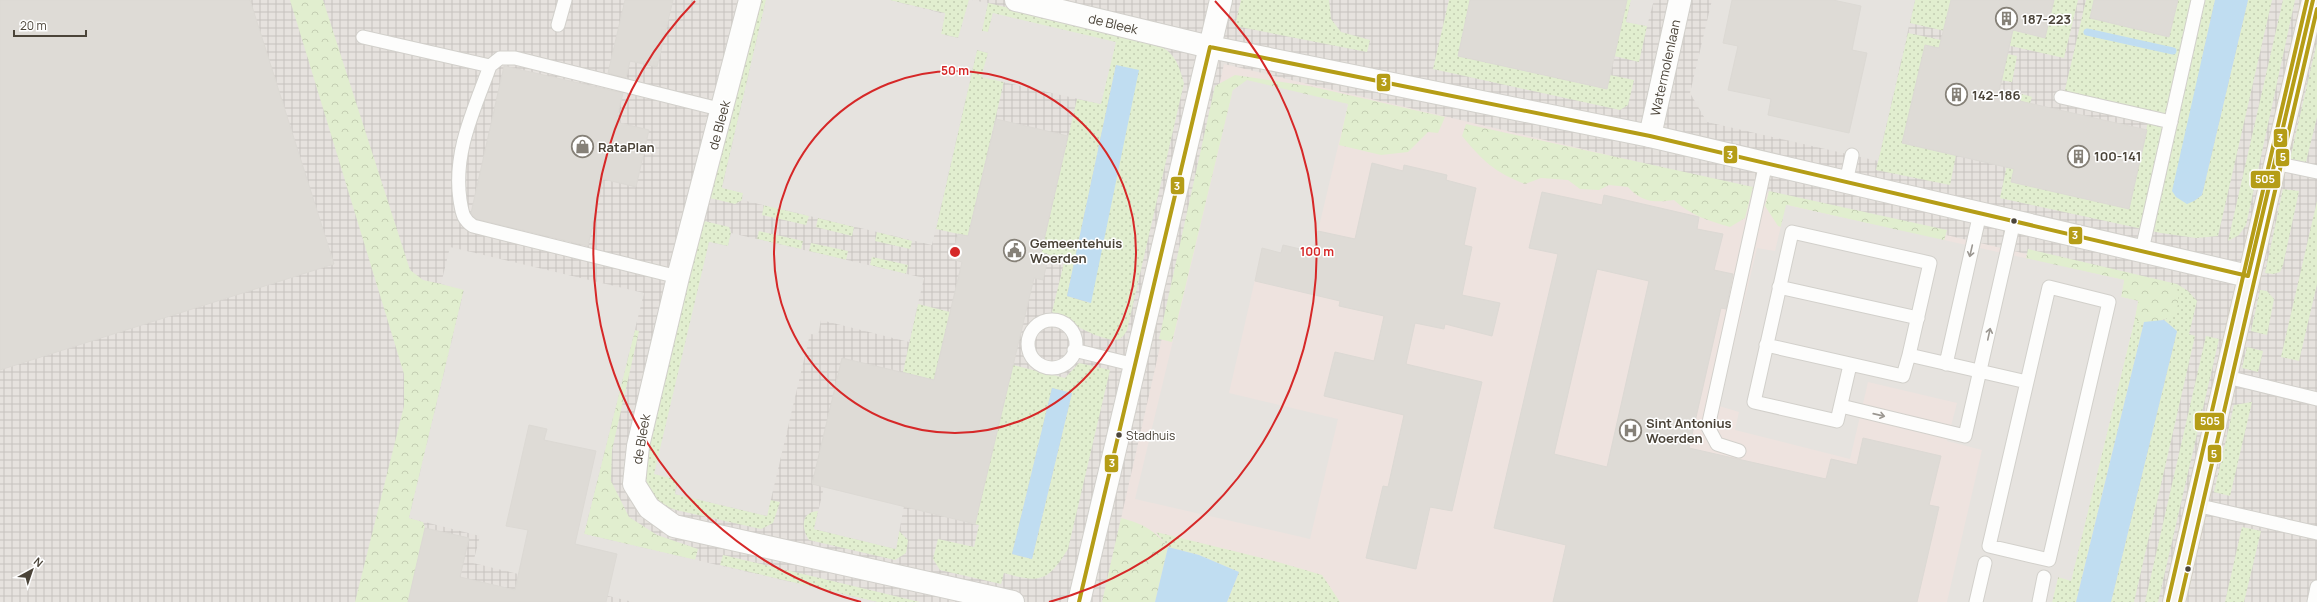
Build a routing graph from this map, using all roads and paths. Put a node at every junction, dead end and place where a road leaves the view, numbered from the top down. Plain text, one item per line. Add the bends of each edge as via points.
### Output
1 (565, 0) edge
2 (750, 0) edge
3 (1016, 0) edge
4 (1221, 0) edge
5 (1680, 0) edge
6 (2198, 0) edge
7 (2313, 0) edge
8 (558, 25) dead end
9 (363, 37) dead end
10 (1210, 47) junction
11 (490, 66) junction
12 (2061, 97) dead end
13 (723, 110) junction
14 (2171, 122) junction
15 (1650, 136) junction
16 (1852, 155) dead end
17 (2275, 163) junction
18 (1766, 164) junction
19 (2317, 172) edge
20 (1846, 182) junction
21 (1980, 213) junction
22 (2014, 221) junction
23 (2142, 250) junction
24 (2248, 276) junction
25 (678, 277) junction
26 (1779, 287) junction
27 (1918, 318) junction
28 (1766, 345) junction
29 (1074, 350) dead end
30 (1909, 355) junction
31 (1946, 364) junction
32 (1134, 365) junction
33 (1850, 365) junction
34 (1980, 372) junction
35 (2227, 377) junction
36 (2027, 382) junction
37 (2317, 399) edge
38 (1841, 406) junction
39 (1739, 450) dead end
40 (2196, 505) junction
41 (2317, 533) edge
42 (1985, 563) dead end
43 (2044, 577) dead end
44 (2317, 587) edge
45 (1014, 602) edge
46 (1079, 602) edge
47 (1976, 602) edge
48 (2039, 602) edge
49 (2174, 602) edge
50 (2314, 602) edge

1 - 8 lane
2 - 13 street, de Bleek
3 - 10 street, de Bleek
4 - 10 street
5 - 15 street, Watermolenlaan
6 - 14 lane
7 - 17 main road
9 - 11 lane
10 - 15 street, de Bleek
10 - 32 street
11 - 13 lane via 500,58 515,58
11 - 25 lane via 460,150 458,182 463,216 467,222 473,226
12 - 14 lane
13 - 25 street, de Bleek
14 - 23 lane
15 - 18 street, de Bleek
16 - 20 lane
17 - 19 lane
17 - 24 main road
18 - 20 street, de Bleek
18 - 39 lane via 1708,427 1717,444
20 - 21 street, de Bleek
21 - 22 street, de Bleek
21 -> 31 lane
22 - 23 street, de Bleek
34 -> 22 lane
23 - 24 street, de Bleek
24 - 35 main road
25 - 45 street, de Bleek via 638,446 634,484 649,508 674,526
26 - 27 lane
26 - 27 lane via 1792,232 1807,235 1930,263
26 - 28 lane
27 - 30 lane
28 - 33 lane
28 - 38 lane via 1754,402 1837,421
29 - 32 lane
30 - 31 lane
30 - 33 lane via 1903,376
31 - 34 lane
32 - 46 street
33 - 38 lane
34 - 36 lane
38 -> 34 lane via 1966,436
35 - 37 lane
35 - 40 main road
36 - 36 lane via 1989,546 2049,560 2109,302 2049,288
40 - 41 lane
40 - 49 main road
42 - 47 lane
43 - 48 lane
44 - 50 lane

